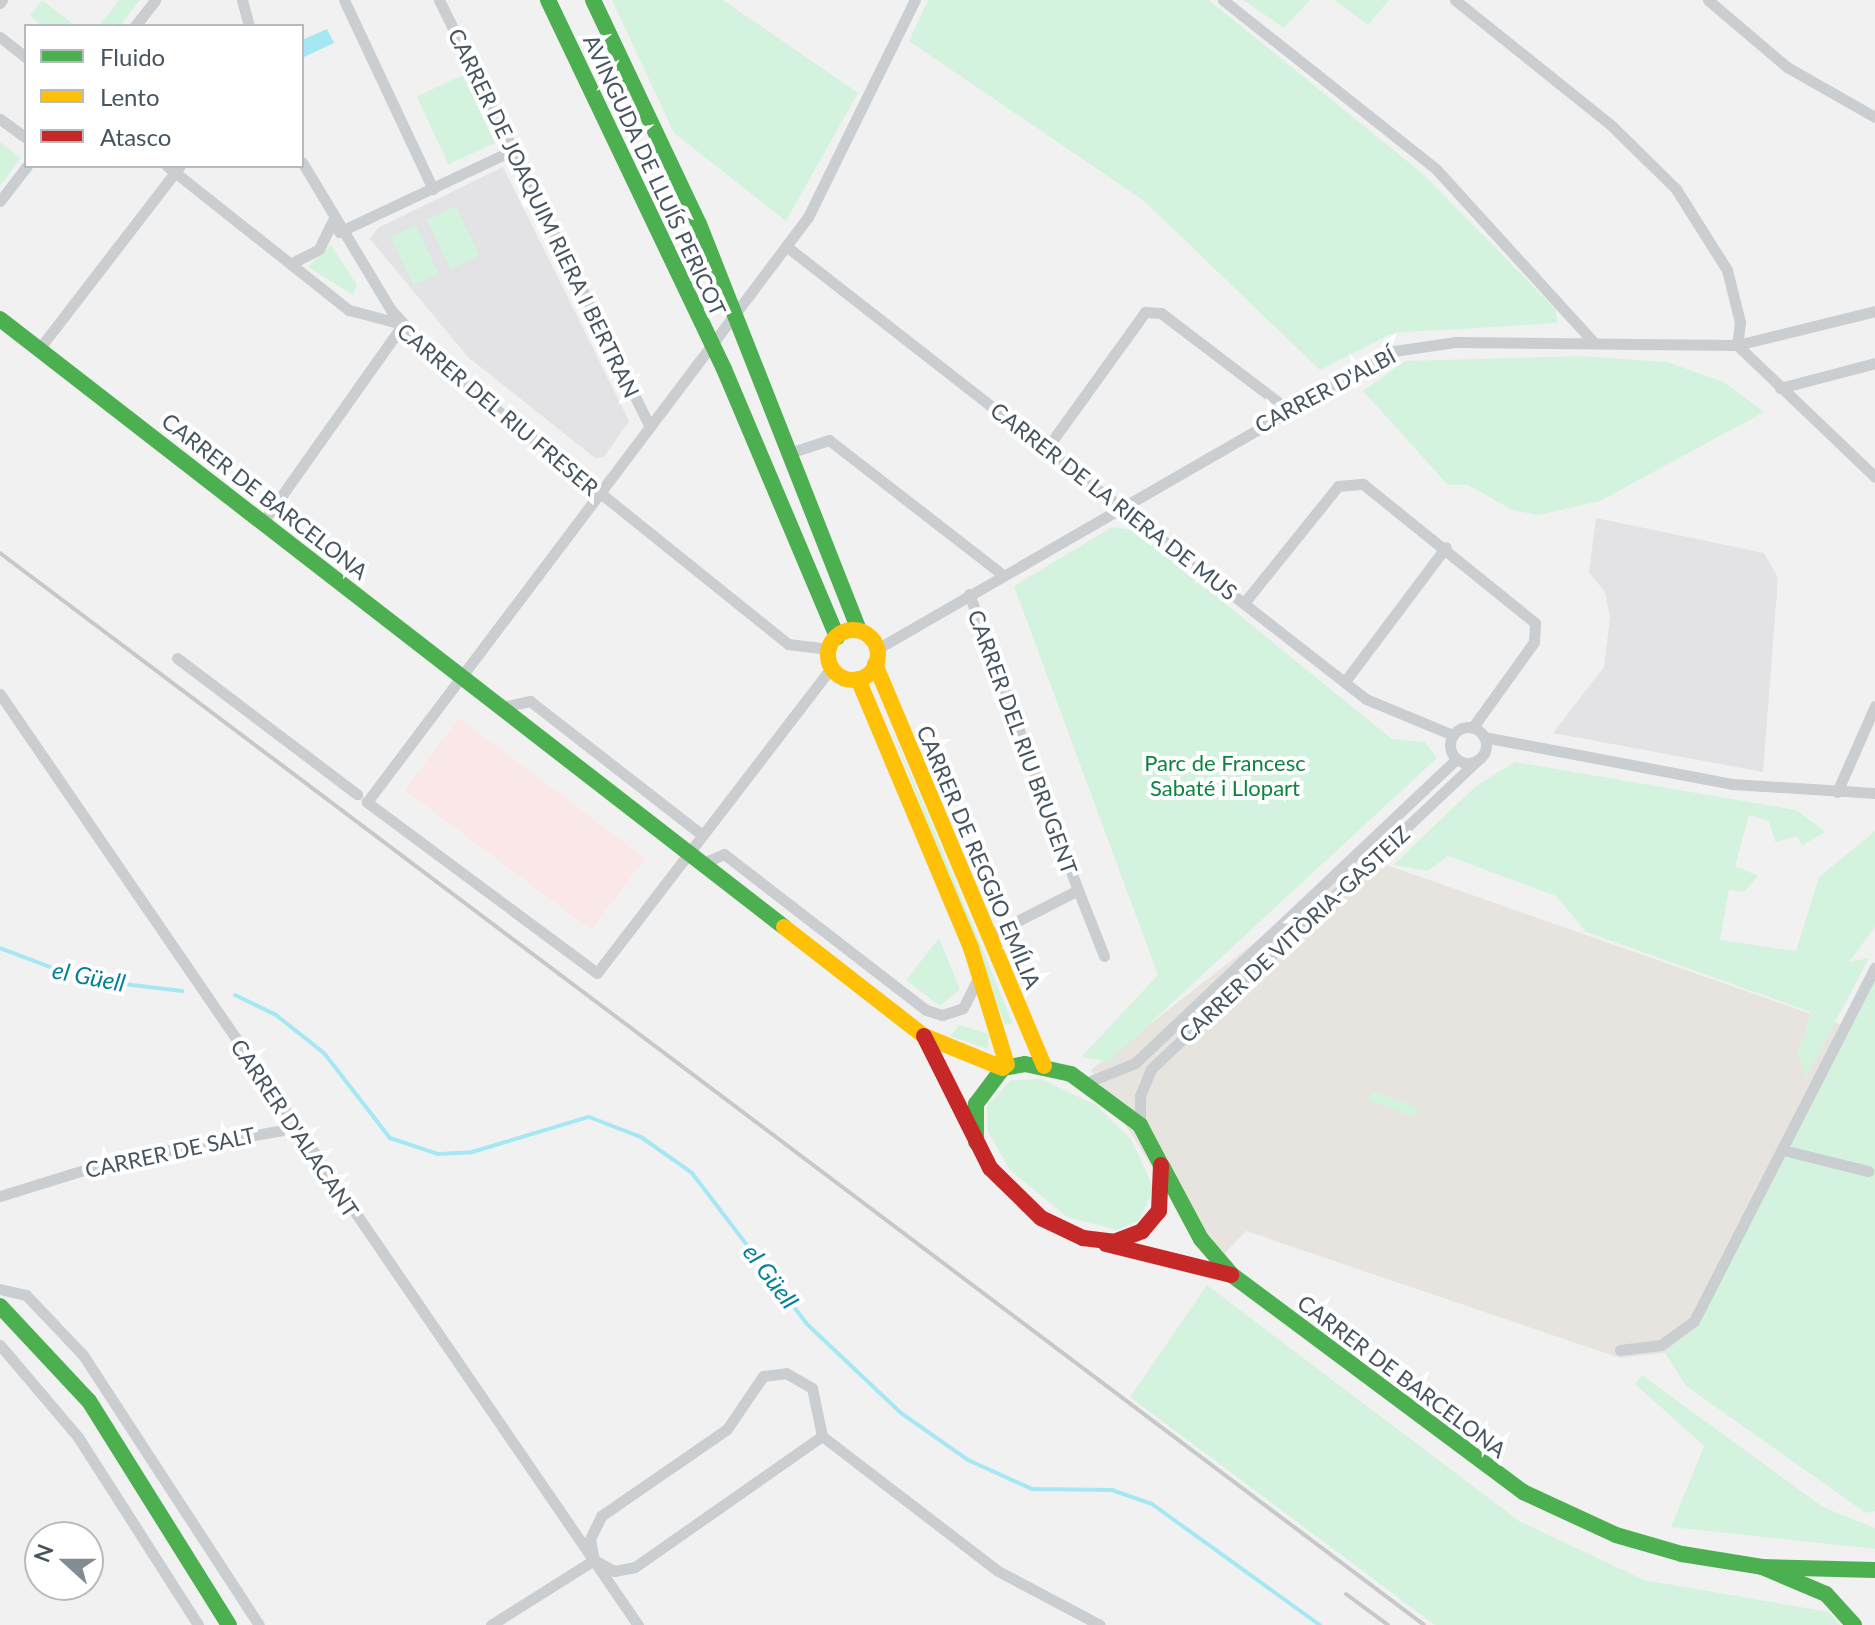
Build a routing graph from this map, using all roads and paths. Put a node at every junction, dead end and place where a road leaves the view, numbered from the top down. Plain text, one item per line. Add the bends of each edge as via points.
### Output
1 (155, 0) edge
2 (242, 0) edge
3 (344, 0) edge
4 (439, 0) edge
5 (548, 0) edge
6 (593, 0) edge
7 (915, 0) edge
8 (1223, 0) edge
9 (1455, 0) edge
10 (1708, 0) edge
11 (137, 24) edge
12 (248, 24) edge
13 (0, 37) edge
14 (24, 55) edge
15 (1875, 117) edge
16 (0, 119) edge
17 (24, 137) edge
18 (515, 149) junction
19 (304, 166) edge
20 (25, 168) edge
21 (174, 168) edge
22 (433, 189) junction
23 (0, 201) edge
24 (333, 220) junction
25 (339, 232) junction
26 (786, 246) junction
27 (292, 263) junction
28 (1875, 311) edge
29 (735, 312) junction
30 (0, 319) edge
31 (403, 324) junction
32 (711, 342) junction
33 (1595, 344) junction
34 (1737, 345) junction
35 (39, 349) junction
36 (1875, 363) edge
37 (1780, 388) junction
38 (1287, 409) junction
39 (650, 426) junction
40 (1047, 448) junction
41 (796, 450) junction
42 (1875, 477) edge
43 (598, 493) junction
44 (1121, 505) junction
45 (263, 522) junction
46 (1446, 547) junction
47 (1002, 574) junction
48 (969, 594) junction
49 (1244, 603) junction
50 (859, 630) junction
51 (833, 643) junction
52 (876, 657) junction
53 (177, 658) dead end
54 (831, 668) junction
55 (459, 673) junction
56 (858, 679) junction
57 (1346, 680) junction
58 (0, 694) edge
59 (1875, 706) edge
60 (502, 707) junction
61 (1473, 727) junction
62 (1453, 735) junction
63 (1484, 737) junction
64 (1456, 759) junction
65 (1479, 759) junction
66 (1837, 792) junction
67 (1875, 793) edge
68 (362, 798) junction
69 (702, 835) junction
70 (689, 852) junction
71 (703, 863) junction
72 (1078, 890) junction
73 (988, 936) junction
74 (1104, 956) dead end
75 (1875, 968) edge
76 (981, 974) junction
77 (911, 1000) junction
78 (921, 1033) junction
79 (1005, 1061) junction
80 (1044, 1066) junction
81 (1088, 1082) junction
82 (1140, 1125) junction
83 (295, 1128) junction
84 (976, 1142) junction
85 (1783, 1150) junction
86 (1162, 1166) junction
87 (1868, 1171) dead end
88 (0, 1196) edge
89 (1099, 1242) junction
90 (1232, 1275) junction
91 (0, 1289) edge
92 (3, 1311) edge
93 (0, 1345) edge
94 (1620, 1350) dead end
95 (822, 1436) junction
96 (594, 1560) junction
97 (1762, 1567) junction
98 (1875, 1570) edge
99 (1094, 1624) edge
100 (198, 1625) edge
101 (229, 1625) edge
102 (259, 1625) edge
103 (491, 1625) edge
104 (638, 1625) edge
105 (1854, 1625) edge

1 - 11 street
2 - 12 street
3 - 22 street
4 - 18 street, CARRER DE JOAQUIM RIERA I BERTRAN
5 - 32 main road, AVINGUDA DE LLUÍS PERICOT
6 - 29 main road, AVINGUDA DE LLUÍS PERICOT
7 - 26 street via 828,185
8 - 33 street via 1436,169
9 - 34 street via 1612,126 1676,189 1727,270 1740,322
10 - 15 street via 1787,67
13 - 14 street
16 - 17 street
18 - 22 street
18 - 39 street, CARRER DE JOAQUIM RIERA I BERTRAN
19 - 24 street
20 - 23 street
21 - 27 street, CARRER DEL RIU FRESER
21 - 35 street
22 - 25 street
24 - 25 street
24 - 27 street via 319,249
25 - 31 street
26 - 29 street
26 - 40 street, CARRER DE LA RIERA DE MUS
27 - 31 street, CARRER DEL RIU FRESER via 349,310
28 - 34 street, CARRER D'ALBÍ
29 - 32 street
29 - 41 main road
30 - 35 main road, CARRER DE BARCELONA
31 - 43 street, CARRER DEL RIU FRESER
31 - 45 street
32 - 39 street
32 - 51 main road, AVINGUDA DE LLUÍS PERICOT
33 - 34 street, CARRER D'ALBÍ
33 - 38 street, CARRER D'ALBÍ via 1416,345
34 - 37 street
35 - 45 main road, CARRER DE BARCELONA
36 - 37 street
37 - 42 street
38 - 40 street via 1161,313 1145,312
38 - 44 street, CARRER D'ALBÍ
39 - 43 street
40 - 44 street, CARRER DE LA RIERA DE MUS
41 - 47 street via 829,440
41 - 50 main road
43 - 51 street, CARRER DEL RIU FRESER via 788,644
43 - 55 street
44 - 47 street, CARRER D'ALBÍ
44 - 49 street, CARRER DE LA RIERA DE MUS
45 - 55 main road, CARRER DE BARCELONA
46 - 49 street via 1363,484 1348,482
46 - 57 street
46 - 61 street via 1532,616 1536,631
47 - 48 street, CARRER D'ALBÍ
48 - 52 street, CARRER D'ALBÍ
48 - 72 street, CARRER DEL RIU BRUGENT
49 - 57 street, CARRER DE LA RIERA DE MUS
50 - 51 main road
50 - 52 main road
51 - 54 main road
52 - 56 main road
52 - 73 main road, CARRER DE REGGIO EMÍLIA
53 - 68 street
54 - 56 main road
54 - 69 street
55 - 60 main road, CARRER DE BARCELONA
55 - 68 street
56 - 76 main road, CARRER DE REGGIO EMÍLIA
57 - 62 street, CARRER DE LA RIERA DE MUS via 1366,699
58 - 83 street, CARRER D'ALACANT
59 - 66 street
60 - 69 street via 530,701
60 - 70 main road, CARRER DE BARCELONA
61 - 62 street
61 - 63 street
62 - 64 street
63 - 65 street
63 - 66 street via 1732,784
64 - 65 street
64 - 81 street, CARRER DE VITÒRIA-GASTEIZ via 1135,1063
65 - 82 street, CARRER DE VITÒRIA-GASTEIZ via 1151,1069 1140,1096
66 - 67 street
68 - 70 street via 597,973
69 - 70 street
70 - 71 main road, CARRER DE BARCELONA
71 - 77 street via 724,854
71 - 78 main road, CARRER DE BARCELONA
72 - 73 street, CARRER DEL RIU BRUGENT
72 - 74 street, CARRER DEL RIU BRUGENT
73 - 80 main road, CARRER DE REGGIO EMÍLIA
75 - 85 street
76 - 77 street via 956,1012 935,1014
76 - 79 main road, CARRER DE REGGIO EMÍLIA
77 - 78 street, CARRER DE BARCELONA
78 - 79 main road, CARRER DE BARCELONA
78 - 84 main road, CARRER DE BARCELONA
79 - 80 main road
79 - 84 main road via 976,1104
80 - 81 main road
81 - 82 main road
82 - 86 main road
83 - 88 street, CARRER DE SALT via 123,1158
83 - 96 street, CARRER D'ALACANT
84 - 89 main road via 1023,1205
85 - 87 street
85 - 94 street via 1694,1321 1661,1345
86 - 89 main road via 1162,1200 1149,1226
86 - 90 main road, CARRER DE BARCELONA via 1201,1239
89 - 90 main road, CARRER DE BARCELONA
90 - 97 main road, CARRER DE BARCELONA via 1523,1492 1616,1535
91 - 102 street via 26,1295 83,1355
92 - 101 main road via 89,1401
93 - 100 street via 78,1437
95 - 96 street via 635,1567 614,1571
95 - 96 street via 812,1388 786,1373 763,1376 727,1429 601,1516 590,1539
95 - 99 street via 998,1571
96 - 103 street
96 - 104 street, CARRER D'ALACANT
97 - 98 main road, CARRER DE BARCELONA
97 - 105 main road via 1826,1594

